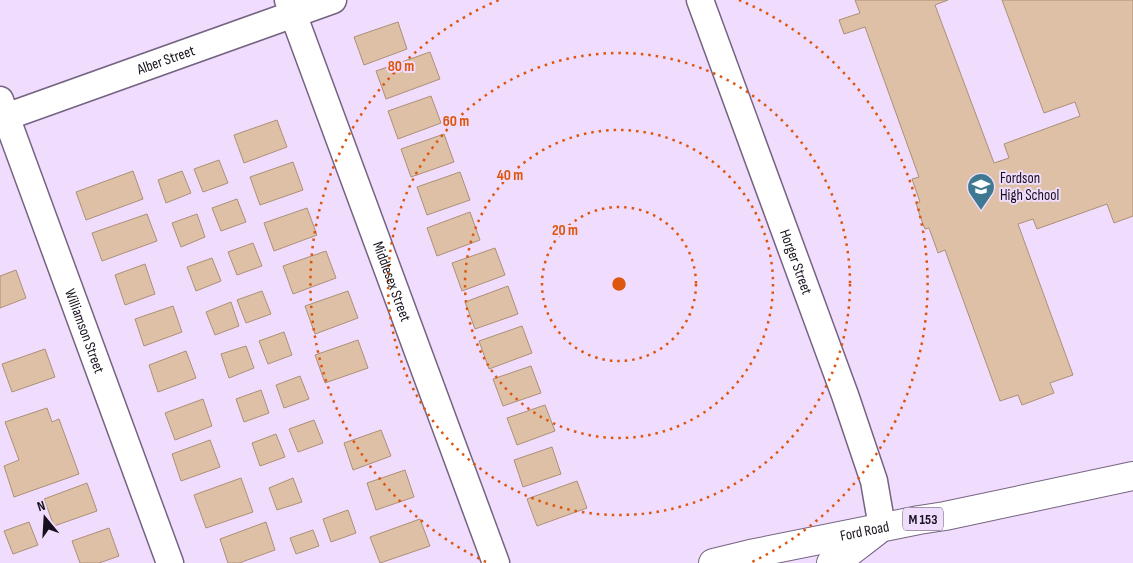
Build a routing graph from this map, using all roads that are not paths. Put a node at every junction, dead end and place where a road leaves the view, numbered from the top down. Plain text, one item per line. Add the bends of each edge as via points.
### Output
1 (333, 0) edge
2 (700, 0) edge
3 (290, 7) edge
4 (2, 112) edge
5 (1133, 476) edge
6 (882, 527) junction
7 (170, 563) edge
8 (496, 563) edge
9 (713, 563) edge
10 (831, 563) edge

1 - 3 street, Alber Street
2 - 6 street, Horger Street via 845,395 874,481
3 - 4 street, Alber Street
3 - 8 street, Middlesex Street
4 - 7 street, Williamson Street
5 - 6 main road, Ford Road / M 153
6 - 9 main road, Ford Road / M 153
6 - 10 main road

